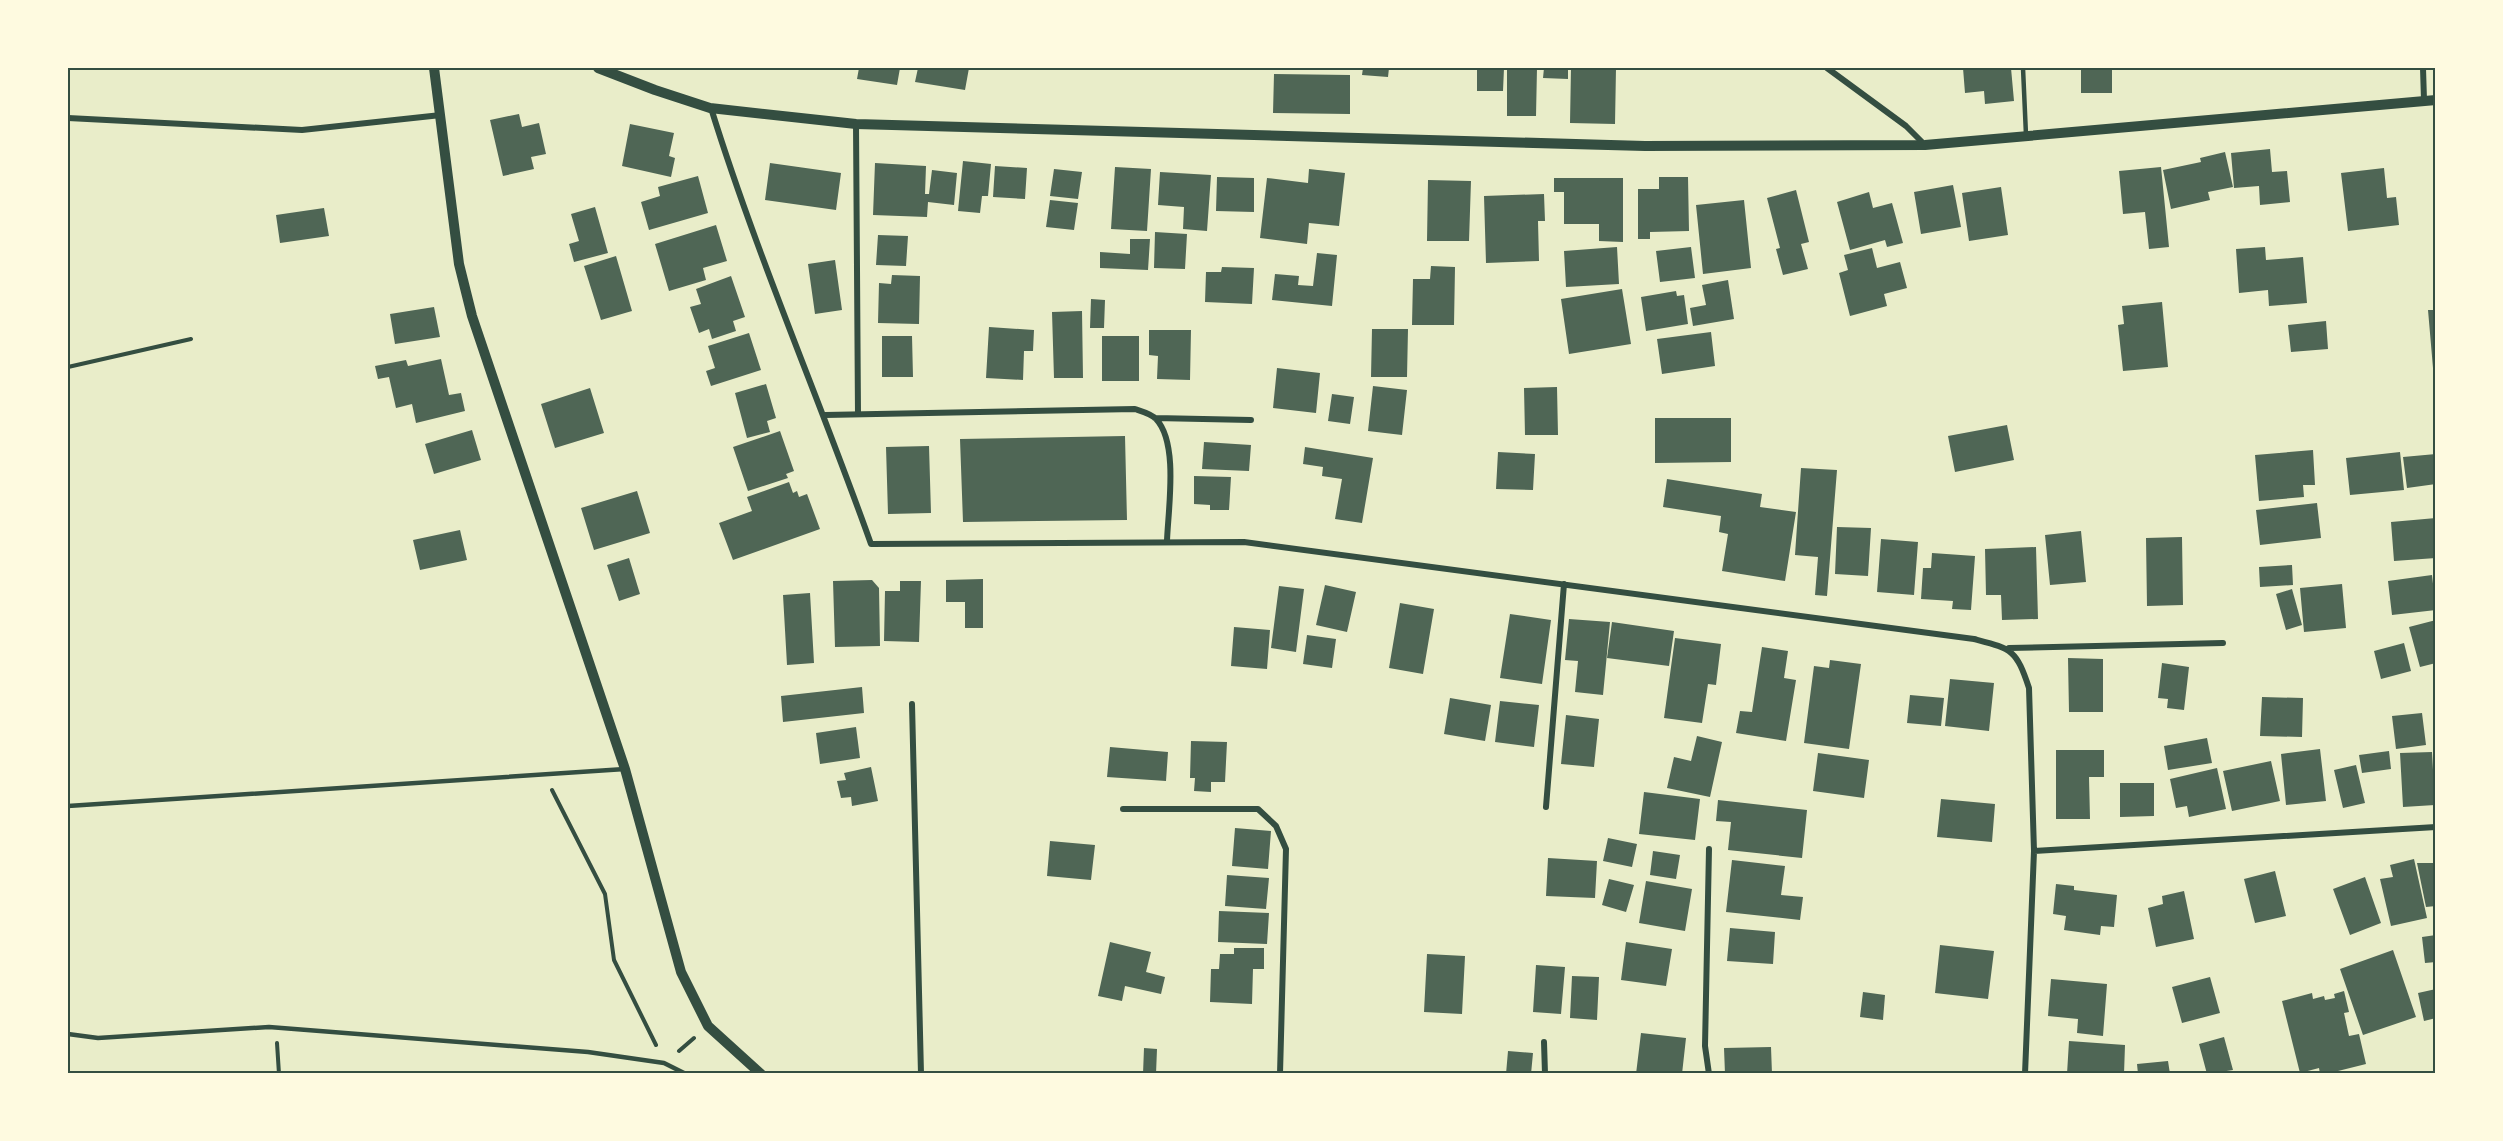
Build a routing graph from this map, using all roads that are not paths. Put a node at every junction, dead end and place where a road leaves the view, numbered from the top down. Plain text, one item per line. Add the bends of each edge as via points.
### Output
1 (434, 68) edge
2 (598, 68) edge
3 (1827, 68) edge
4 (2023, 68) edge
5 (2423, 68) edge
6 (2424, 100) junction
7 (2436, 100) edge
8 (711, 108) junction
9 (442, 115) junction
10 (68, 118) edge
11 (856, 124) junction
12 (2026, 135) junction
13 (1925, 145) junction
14 (858, 414) junction
15 (825, 415) junction
16 (1155, 418) junction
17 (1251, 420) dead end
18 (1167, 542) junction
19 (1564, 584) junction
20 (2223, 643) dead end
21 (2009, 648) junction
22 (912, 704) dead end
23 (625, 769) junction
24 (68, 806) edge
25 (1546, 807) dead end
26 (1124, 809) dead end
27 (2436, 827) edge
28 (1709, 849) dead end
29 (2034, 851) junction
30 (68, 1034) edge
31 (1544, 1042) dead end
32 (686, 1074) edge
33 (761, 1074) edge
34 (921, 1074) edge
35 (1280, 1074) edge
36 (1545, 1074) edge
37 (1709, 1074) edge
38 (2025, 1074) edge

1 - 9 street
2 - 8 street
3 - 13 street via 1906,126
4 - 12 lane
5 - 6 street
6 - 7 street
6 - 12 street
8 - 11 street
8 - 15 street via 736,190
9 - 10 street via 302,130
9 - 23 street via 459,264 472,316
11 - 13 street via 1644,146
11 - 14 street
12 - 13 street
14 - 15 street
14 - 16 street via 1135,409
15 - 18 street via 871,544
16 - 17 street
16 - 18 street via 1164,433 1170,464
18 - 19 street via 1244,542
19 - 21 street via 1974,639
19 - 25 street
20 - 21 street
21 - 29 street via 2022,666 2029,688
22 - 34 street
23 - 24 lane
23 - 33 street via 681,972 708,1026
26 - 35 street via 1258,808 1276,826 1286,849
27 - 29 street
28 - 37 street via 1705,1046
29 - 38 street
30 - 32 lane via 98,1038 276,1027 588,1052 664,1063
31 - 36 street

